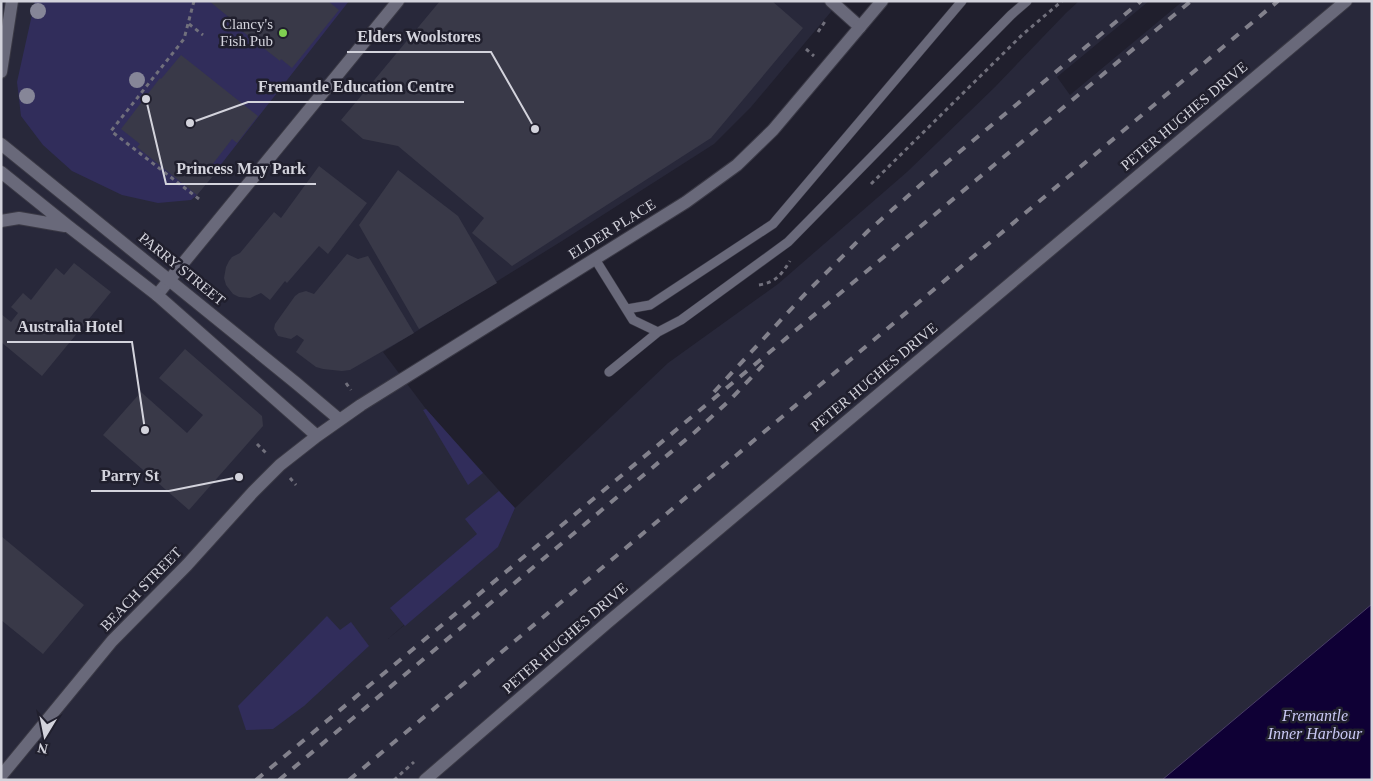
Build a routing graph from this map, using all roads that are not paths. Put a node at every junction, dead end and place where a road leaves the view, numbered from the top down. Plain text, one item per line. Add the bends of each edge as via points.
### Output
1 (12, 1) edge
2 (398, 1) edge
3 (832, 1) edge
4 (882, 1) edge
5 (962, 1) edge
6 (1027, 1) edge
7 (1346, 1) edge
8 (860, 26) junction
9 (1, 72) edge
10 (1, 144) edge
11 (1, 172) edge
12 (1, 221) edge
13 (68, 226) junction
14 (595, 259) junction
15 (169, 280) junction
16 (157, 295) junction
17 (626, 309) junction
18 (658, 332) junction
19 (609, 372) dead end
20 (340, 420) junction
21 (317, 436) junction
22 (1, 776) edge
23 (425, 780) edge

1 - 9 street
2 - 15 street
3 - 8 street
4 - 8 street, ELDER PLACE
5 - 17 lane via 773,224 650,305
6 - 18 lane via 788,242 681,320
7 - 23 street, PETER HUGHES DRIVE via 606,623
8 - 14 street, ELDER PLACE via 773,130 737,165 686,202
10 - 15 street, PARRY STREET
11 - 13 street
12 - 13 street via 19,218
13 - 16 street
14 - 17 lane
14 - 20 street, ELDER PLACE
15 - 16 street
15 - 20 street, PARRY STREET
16 - 21 street
17 - 18 lane via 633,320
18 - 19 lane
20 - 21 street, ELDER PLACE
21 - 22 street, BEACH STREET via 280,465 112,642

